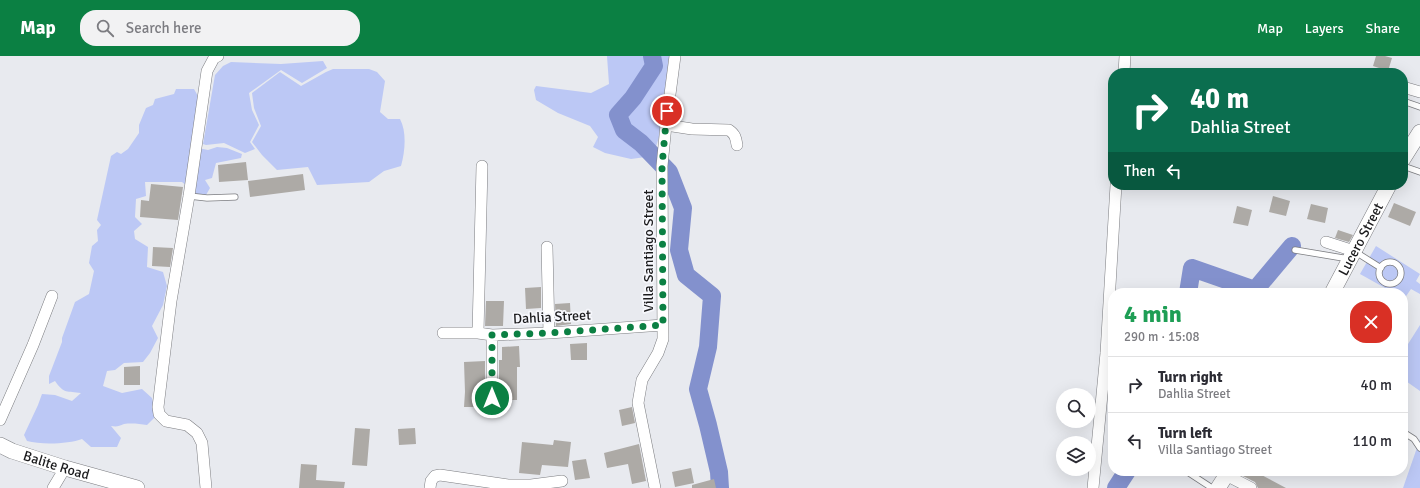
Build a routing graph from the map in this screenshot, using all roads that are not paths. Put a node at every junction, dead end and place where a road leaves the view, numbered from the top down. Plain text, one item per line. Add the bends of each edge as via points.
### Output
1 (218, 56) edge
2 (675, 56) edge
3 (1125, 56) edge
4 (1124, 68) edge
5 (1408, 89) edge
6 (1420, 92) edge
7 (1408, 103) edge
8 (1420, 107) edge
9 (666, 125) junction
10 (1420, 132) edge
11 (737, 145) dead end
12 (1408, 151) edge
13 (482, 166) dead end
14 (1408, 168) edge
15 (1420, 172) edge
16 (1116, 190) edge
17 (1386, 190) edge
18 (188, 196) junction
19 (235, 197) dead end
20 (1326, 242) dead end
21 (547, 247) dead end
22 (1295, 250) dead end
23 (1352, 255) junction
24 (1381, 268) junction
25 (1110, 288) edge
26 (1335, 288) edge
27 (52, 296) dead end
28 (1108, 319) edge
29 (663, 325) junction
30 (443, 333) dead end
31 (478, 333) junction
32 (549, 333) junction
33 (492, 335) junction
34 (492, 398) dead end
35 (0, 420) edge
36 (1408, 435) edge
37 (0, 445) edge
38 (1420, 448) edge
39 (65, 468) junction
40 (1194, 476) edge
41 (1226, 476) edge
42 (1233, 476) edge
43 (562, 480) dead end
44 (53, 488) edge
45 (137, 488) edge
46 (206, 488) edge
47 (430, 488) edge
48 (655, 488) edge
49 (1093, 488) edge
50 (1212, 488) edge
51 (1218, 488) edge
52 (1251, 488) edge

1 - 18 street via 214,58 207,71
2 - 9 street, Villa Santiago Street
3 - 4 street
5 - 6 street
7 - 8 lane
9 - 11 street via 729,130 734,133
9 - 29 street, Villa Santiago Street via 662,166
10 - 12 street
13 - 31 street
14 - 15 lane
16 - 25 street
17 - 23 street, Lucero Street
18 - 19 lane
18 - 46 street via 170,301 158,407 159,414 166,420 187,425 197,433 202,444
20 - 23 street
21 - 32 street
22 - 23 lane
23 - 24 lane
23 - 26 street, Lucero Street
24 - 24 lane via 1380,276 1384,282 1391,284 1400,278 1400,268 1395,263 1385,263
27 - 35 street
28 - 49 street
29 - 32 street, Dahlia Street
29 - 48 street, Villa Santiago Street via 663,339 642,380 638,403
30 - 31 street, Dahlia Street
31 - 33 street, Dahlia Street
32 - 33 street, Dahlia Street
33 - 34 street
36 - 38 lane
37 - 39 street, Balite Road
39 - 44 street
39 - 45 street, Balite Road
40 - 50 lane
41 - 51 street
42 - 52 street
43 - 47 street via 531,485 508,485 440,475 431,481

